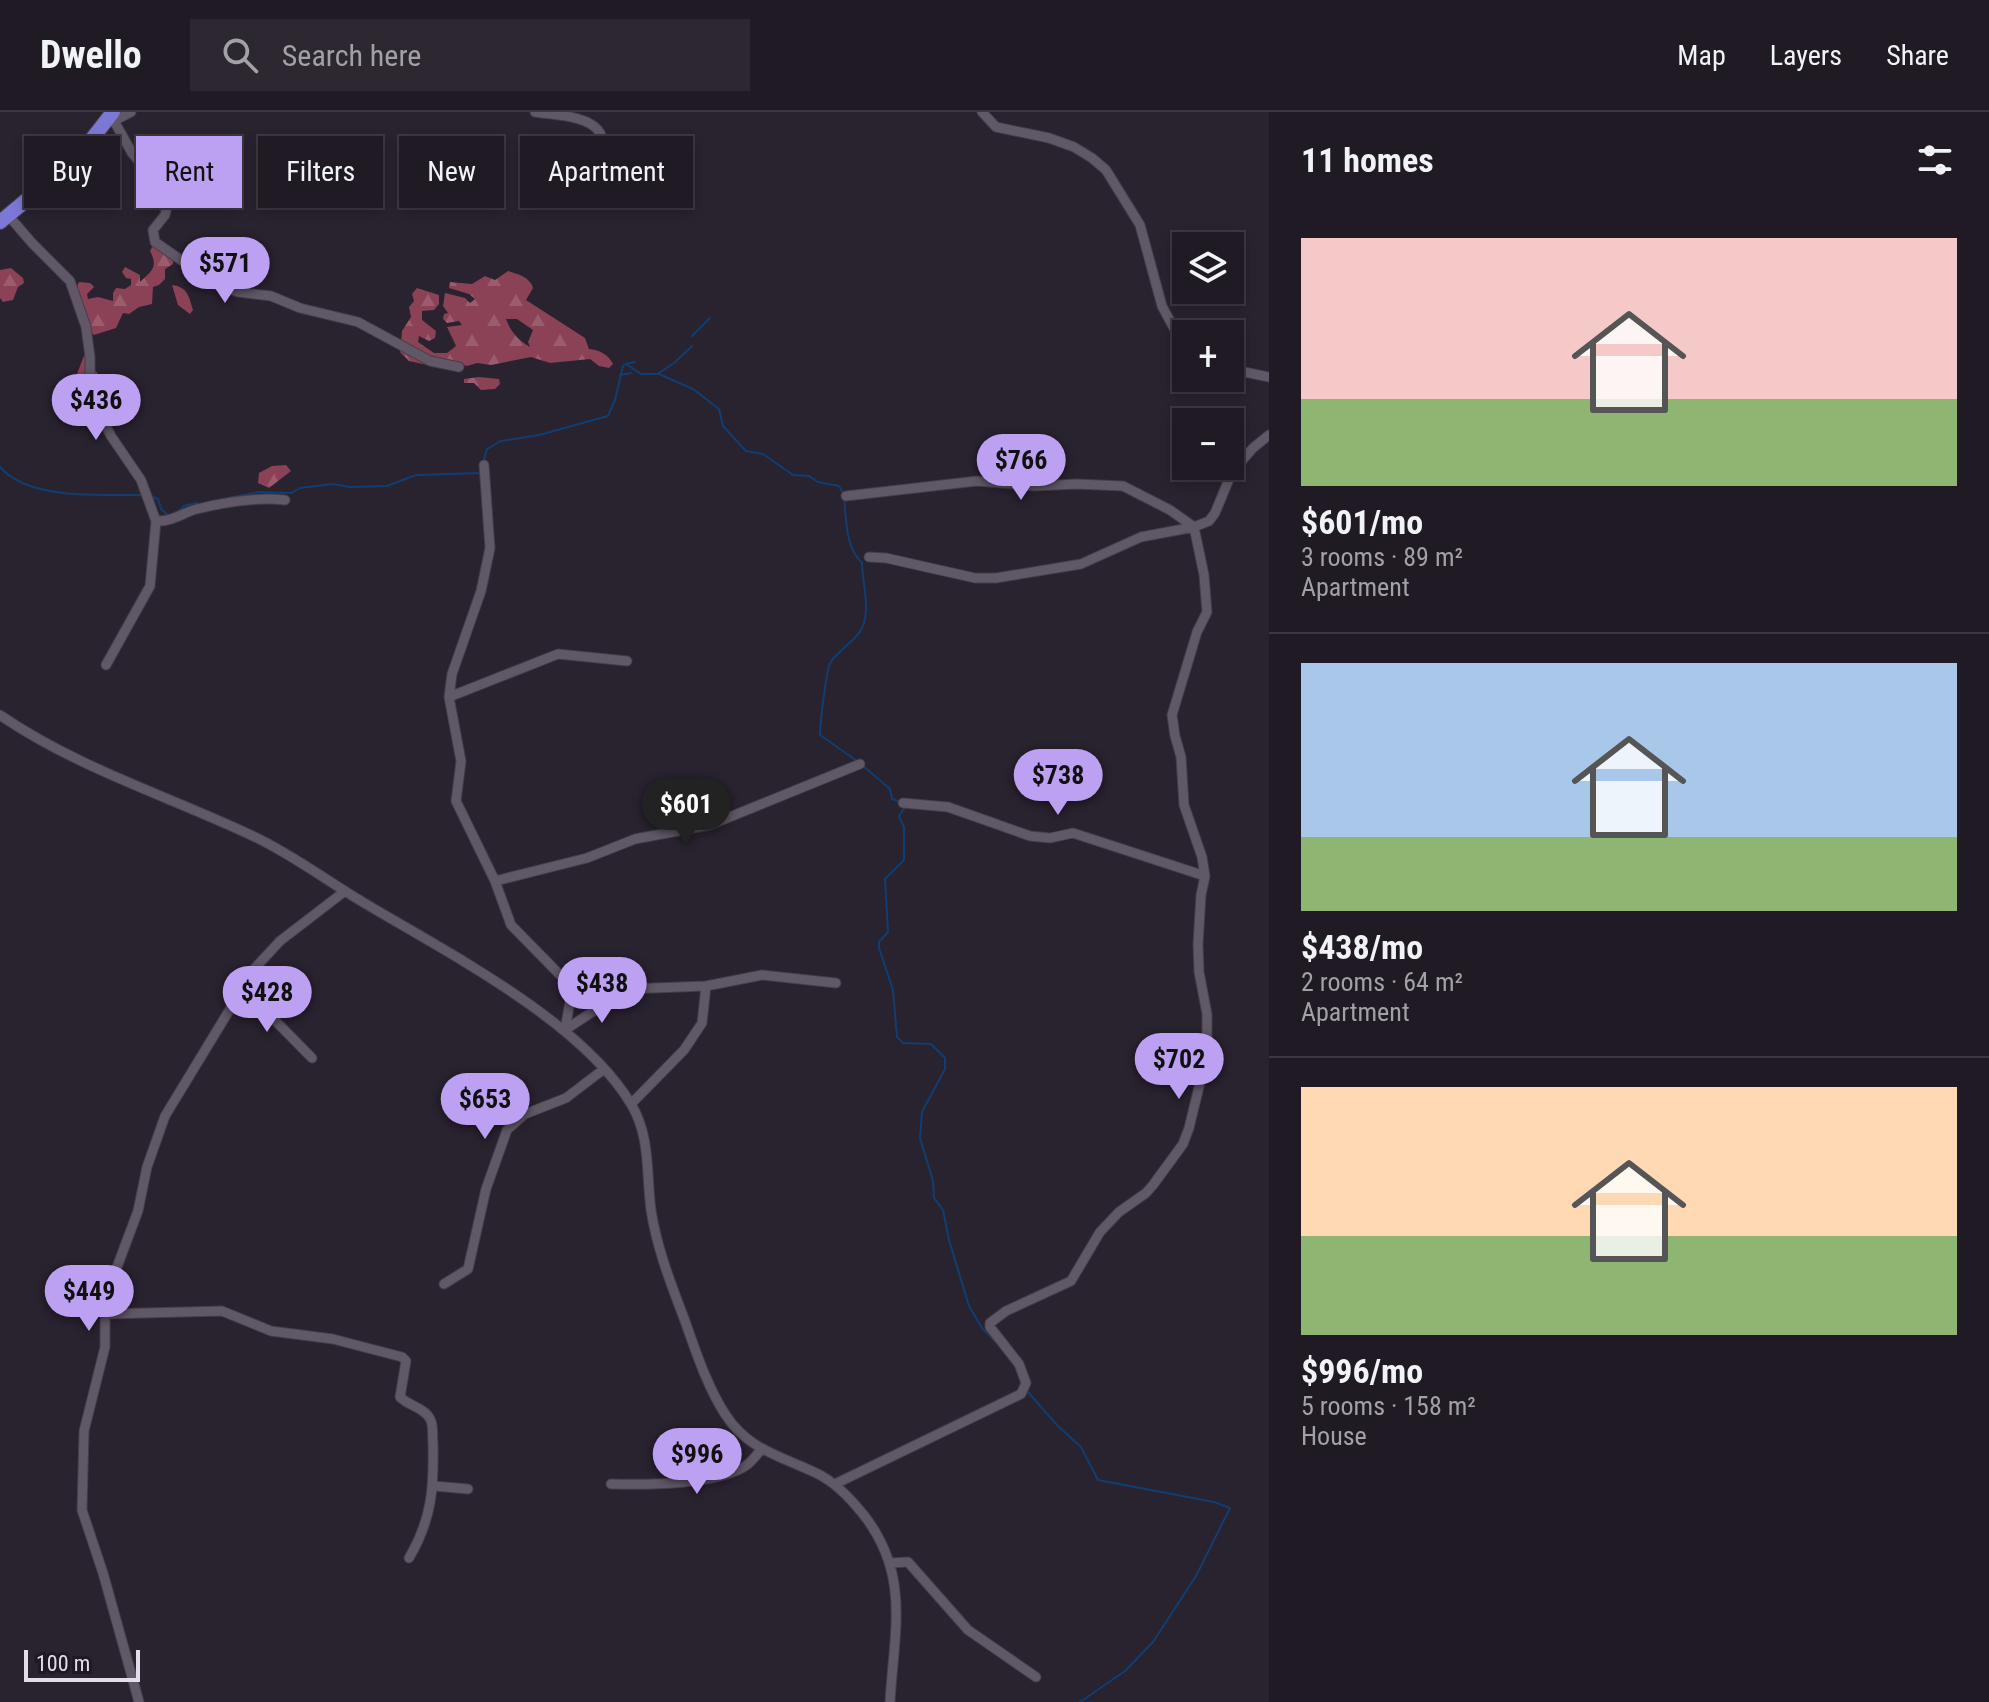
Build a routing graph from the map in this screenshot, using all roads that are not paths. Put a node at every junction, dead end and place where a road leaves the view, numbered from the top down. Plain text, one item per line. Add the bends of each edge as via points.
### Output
1 (131, 112) edge
2 (535, 112) edge
3 (982, 112) edge
4 (110, 119) edge
5 (601, 136) edge
6 (4, 218) edge
7 (1172, 325) edge
8 (459, 367) dead end
9 (1244, 372) edge
10 (1269, 377) edge
11 (1269, 435) edge
12 (484, 465) dead end
13 (846, 496) dead end
14 (285, 500) dead end
15 (156, 521) junction
16 (1194, 527) junction
17 (869, 557) dead end
18 (627, 661) dead end
19 (106, 665) dead end
20 (449, 697) junction
21 (0, 715) edge
22 (860, 764) dead end
23 (903, 803) dead end
24 (1205, 876) junction
25 (495, 881) junction
26 (345, 891) junction
27 (836, 983) dead end
28 (706, 986) junction
29 (242, 987) junction
30 (565, 1030) junction
31 (312, 1058) dead end
32 (604, 1069) junction
33 (631, 1104) junction
34 (444, 1284) dead end
35 (106, 1314) junction
36 (761, 1450) junction
37 (611, 1484) dead end
38 (835, 1484) junction
39 (434, 1486) junction
40 (468, 1489) dead end
41 (409, 1558) dead end
42 (891, 1563) junction
43 (1036, 1677) dead end
44 (139, 1702) edge
45 (890, 1702) edge

1 - 4 street
2 - 5 street via 584,121
3 - 7 street via 996,127 1074,147 1106,170 1140,225
4 - 6 highway via 77,158
4 - 8 street via 169,198 153,235 176,258 217,285 358,322 430,361
6 - 15 street via 70,281 86,327 90,385 98,410 141,480
9 - 10 street
11 - 16 street via 1232,472 1212,519
12 - 20 street via 490,548
13 - 16 street via 977,481 1123,486
14 - 15 street via 220,504 168,522
15 - 19 street via 150,586
16 - 17 street via 1141,537 1081,564 996,578
16 - 24 street via 1207,612 1175,699 1172,724 1183,765 1184,805
18 - 20 street via 558,654
20 - 25 street via 461,761 456,801
21 - 26 street via 69,757 257,837
22 - 25 street via 710,825 635,839 587,858
23 - 24 street via 948,807 1030,836 1073,833
24 - 38 street via 1198,944 1207,1054 1183,1144 1146,1193 1100,1232 1071,1281 990,1323 1019,1364 1026,1383 1021,1394
25 - 30 street via 511,925 572,990
26 - 29 street via 280,941
26 - 30 street
27 - 28 street via 762,975
28 - 30 street via 627,989
28 - 33 street via 702,1023 684,1050
29 - 31 street
29 - 35 street via 165,1116 105,1299
30 - 32 street
32 - 33 street
32 - 34 street via 566,1098 525,1114 507,1130 486,1189 468,1269
33 - 36 street via 644,1132 660,1253 692,1343 716,1400 745,1439
35 - 39 street via 222,1311 271,1331 333,1339 402,1357 406,1371 400,1397 432,1421
35 - 44 street via 105,1347 84,1431 82,1510
36 - 37 street via 747,1465 717,1476 651,1485
36 - 38 street
38 - 42 street via 876,1531
39 - 40 street
39 - 41 street via 423,1534
42 - 43 street via 908,1562 968,1630
42 - 45 street via 897,1593

